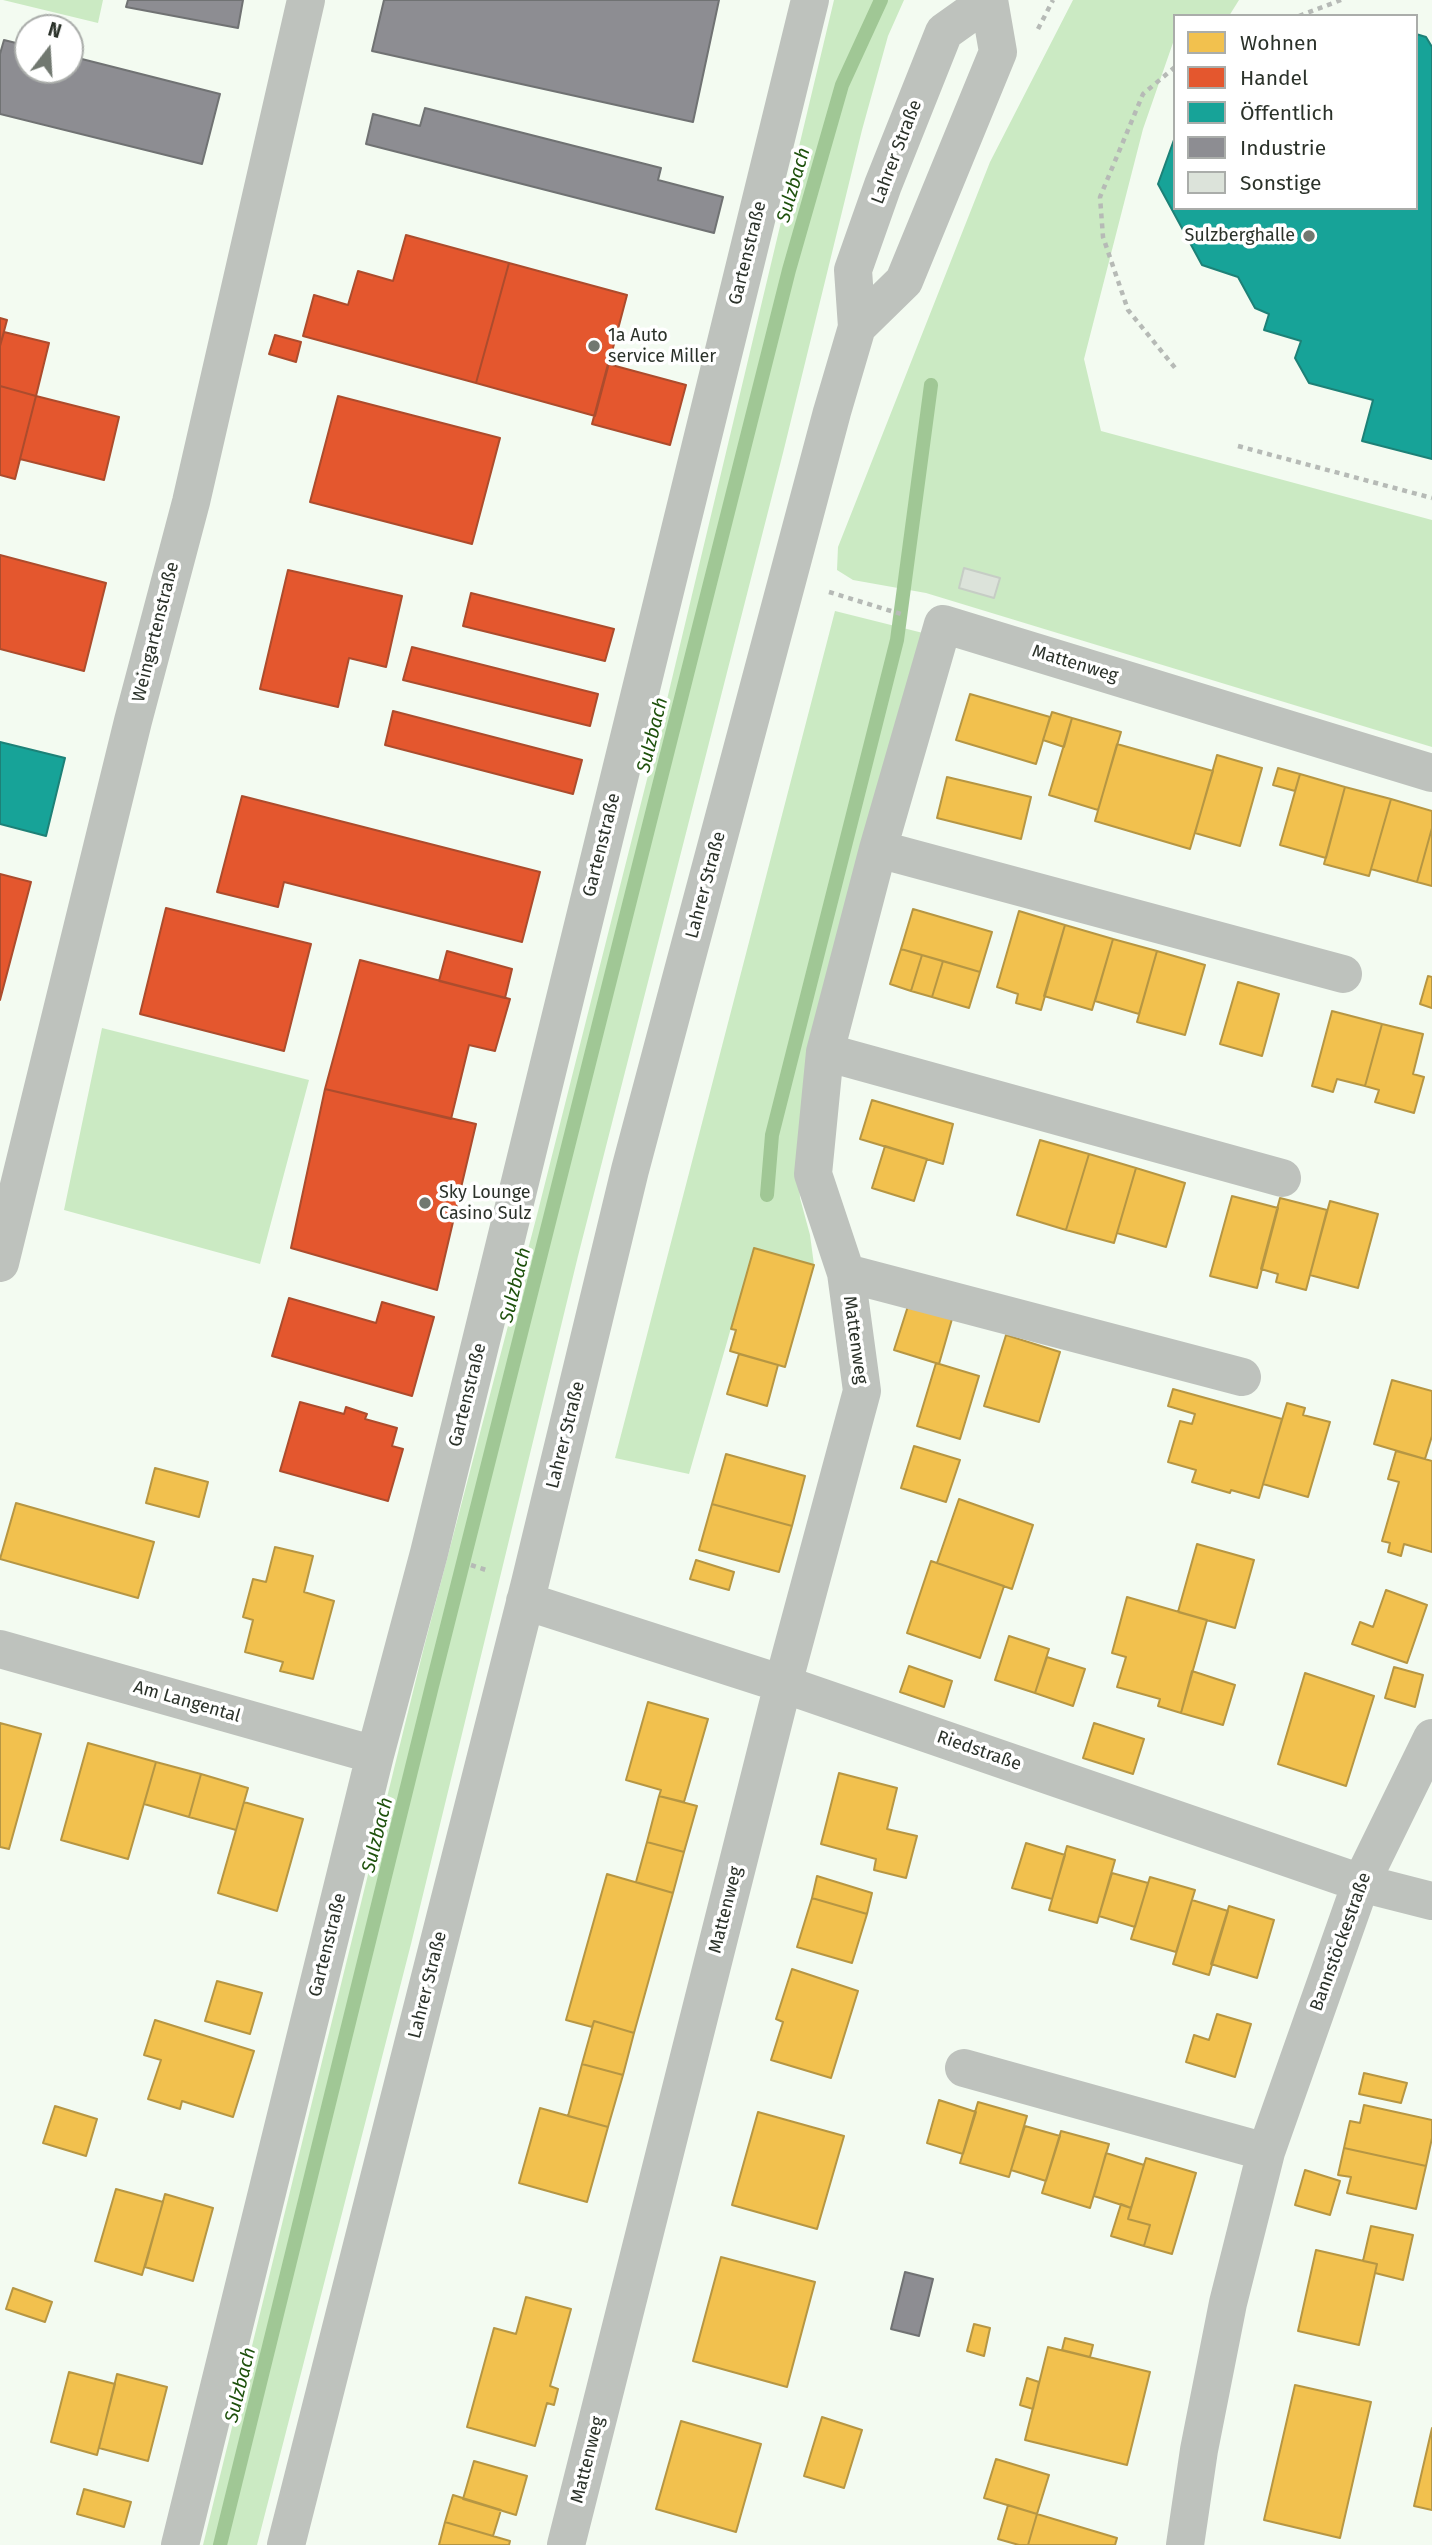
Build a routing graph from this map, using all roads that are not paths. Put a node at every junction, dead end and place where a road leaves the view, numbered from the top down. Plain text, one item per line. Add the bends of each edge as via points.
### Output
1 (306, 0) edge
2 (810, 0) edge
3 (857, 327) junction
4 (1432, 773) edge
5 (878, 849) junction
6 (1343, 974) dead end
7 (825, 1052) junction
8 (1282, 1178) dead end
9 (0, 1263) edge
10 (846, 1273) junction
11 (1241, 1377) dead end
12 (525, 1601) junction
13 (0, 1649) edge
14 (783, 1684) junction
15 (1432, 1738) edge
16 (375, 1755) junction
17 (1361, 1883) junction
18 (1432, 1901) edge
19 (964, 2068) dead end
20 (1266, 2152) junction
21 (180, 2545) edge
22 (286, 2545) edge
23 (566, 2545) edge
24 (1185, 2545) edge

1 - 9 street, Weingartenstraße via 191,502
2 - 16 street, Gartenstraße via 429,1553
3 - 3 street, Lahrer Straße via 904,281 999,52 989,0 944,32 853,270
3 - 12 street, Lahrer Straße via 630,1170
4 - 5 street, Mattenweg via 943,624
5 - 6 street
5 - 7 street, Mattenweg
7 - 8 street
7 - 10 street, Mattenweg via 813,1174
10 - 11 street, Mattenweg
10 - 14 street, Mattenweg via 863,1391
12 - 14 street, Riedstraße
12 - 22 street, Lahrer Straße
13 - 16 street, Am Langental
14 - 17 street, Riedstraße
14 - 23 street, Mattenweg
15 - 17 street, Bannstöckestraße
16 - 21 street, Gartenstraße
17 - 18 street, Riedstraße
17 - 20 street, Bannstöckestraße
19 - 20 street
20 - 24 street, Bannstöckestraße via 1228,2303

